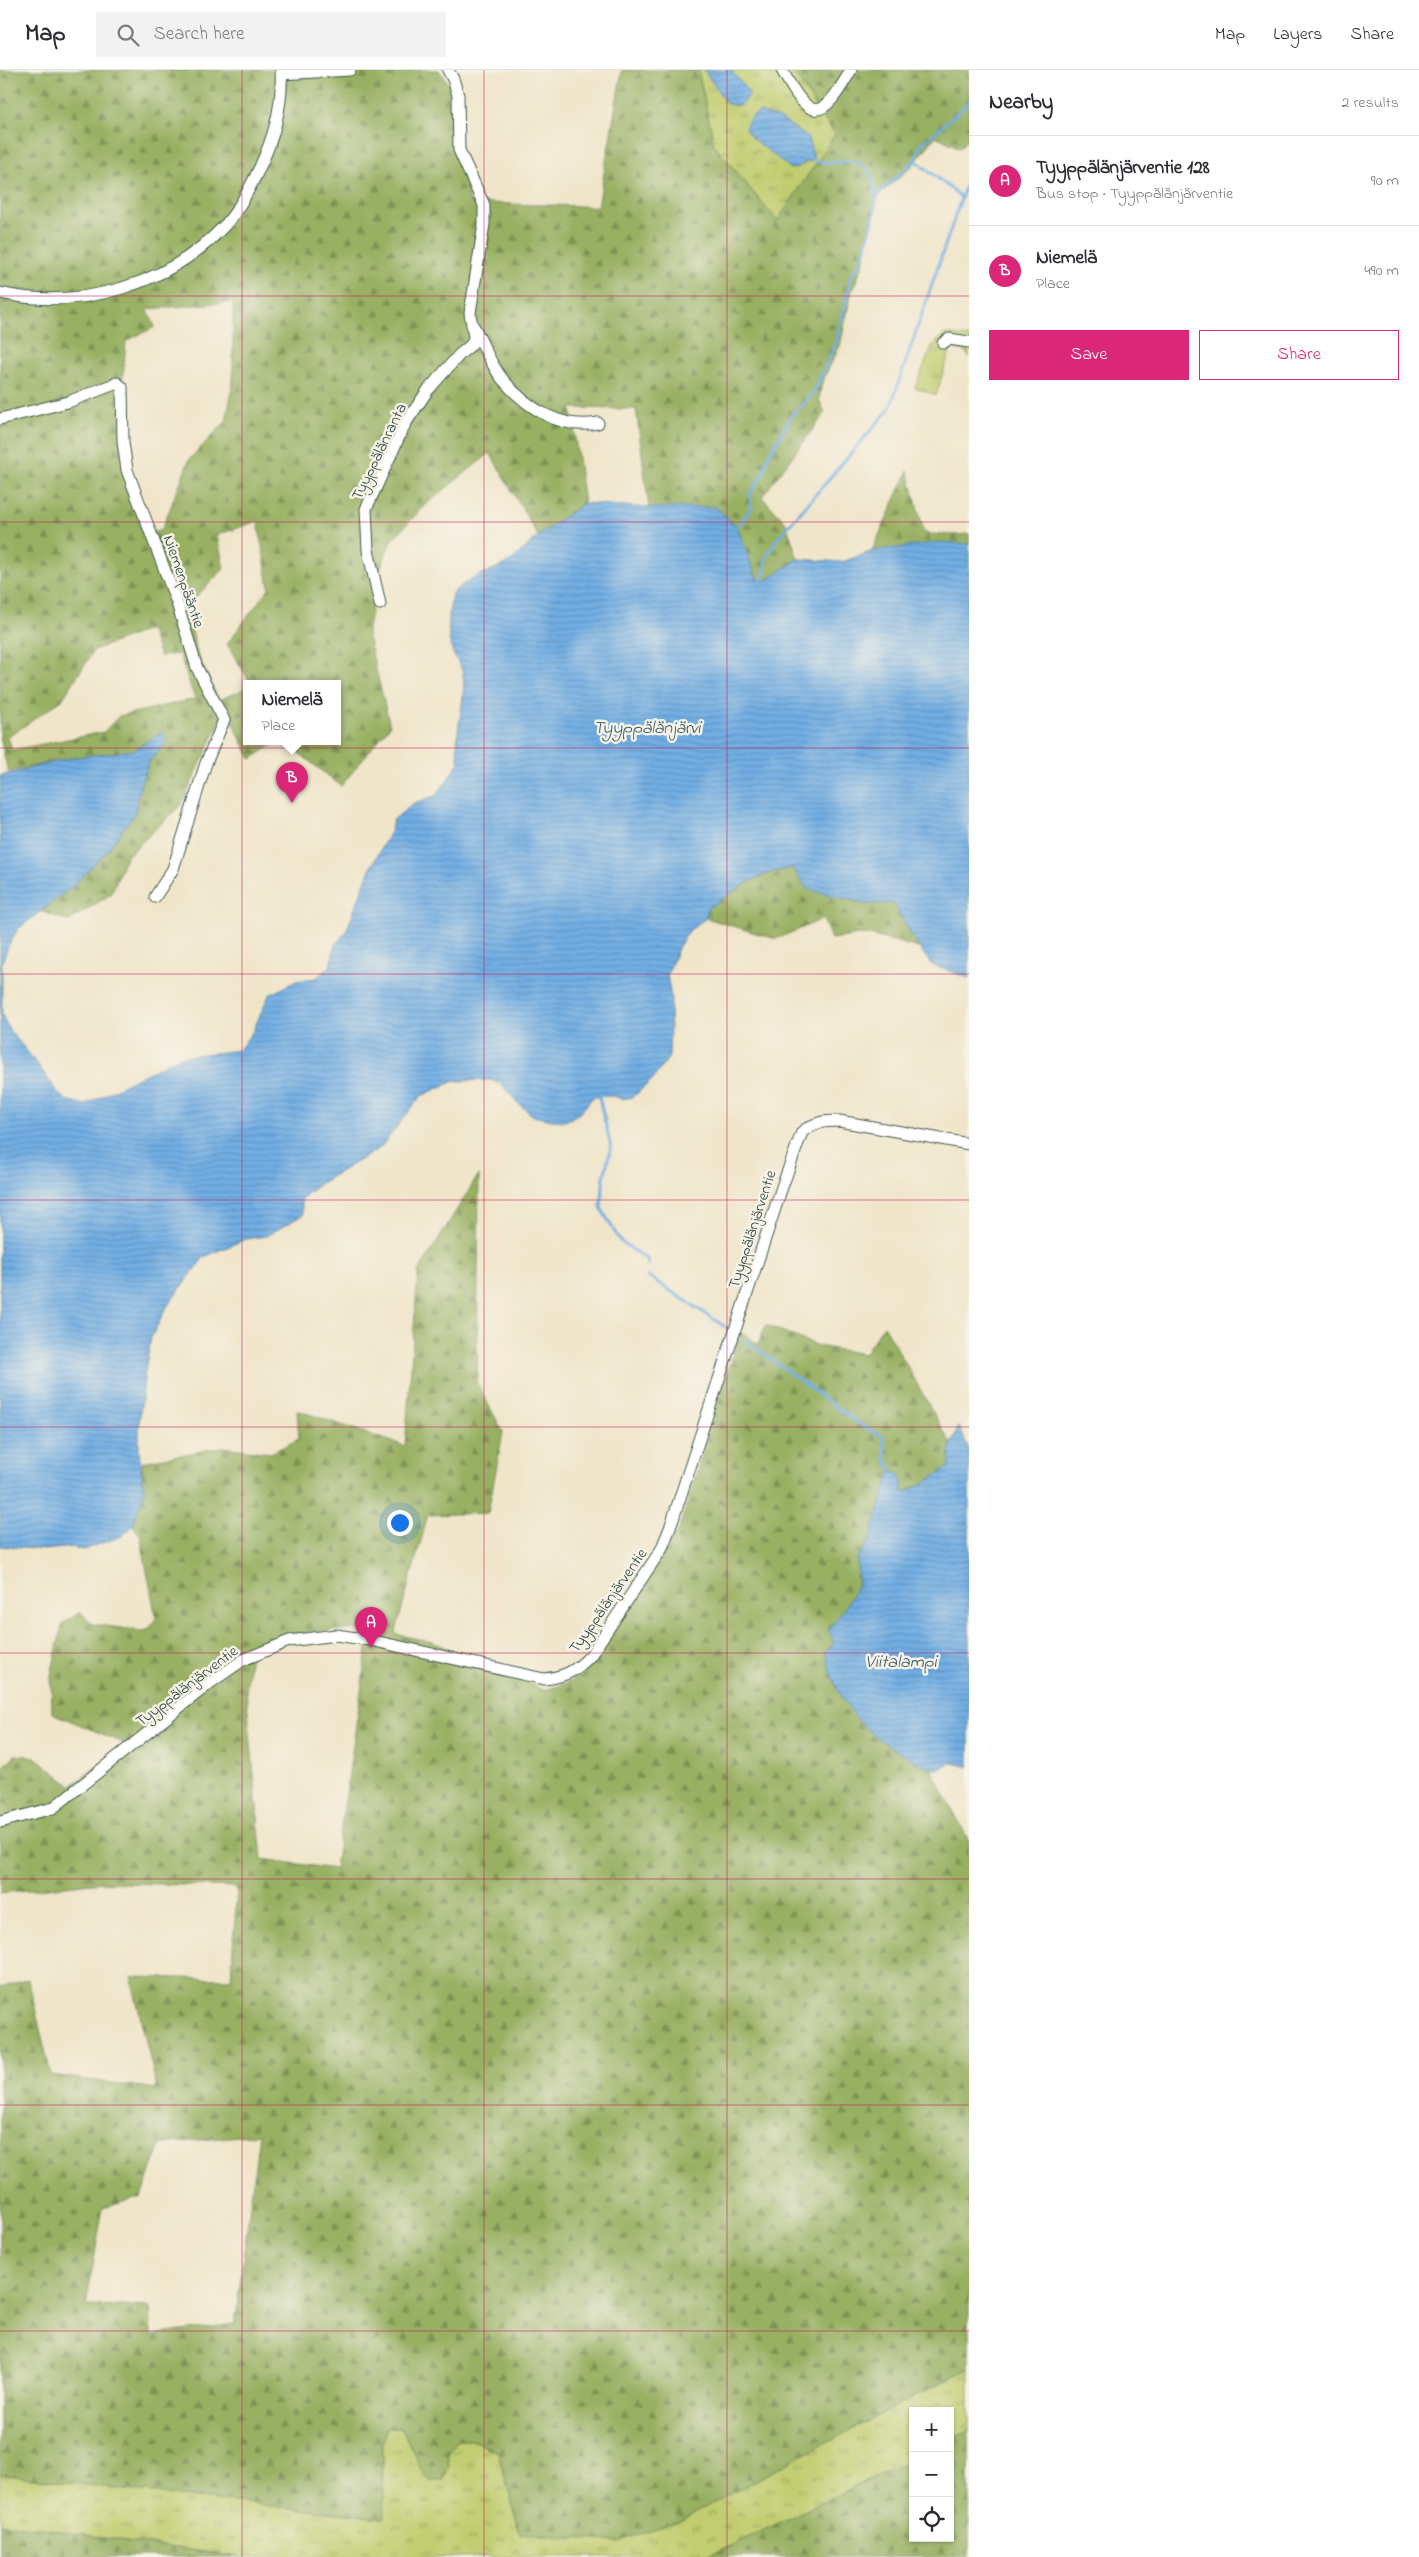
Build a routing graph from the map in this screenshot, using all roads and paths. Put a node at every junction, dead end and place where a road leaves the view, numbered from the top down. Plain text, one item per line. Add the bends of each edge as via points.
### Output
1 (350, 70) edge
2 (448, 70) edge
3 (782, 70) edge
4 (851, 70) edge
5 (281, 72) edge
6 (0, 293) edge
7 (473, 325) junction
8 (969, 342) edge
9 (943, 343) dead end
10 (0, 419) edge
11 (598, 423) dead end
12 (380, 604) dead end
13 (155, 896) dead end
14 (969, 1144) edge
15 (0, 1822) edge

1 - 5 street
2 - 7 street, Tyyppälänranta via 458,95 459,150 484,205 470,313
3 - 4 street via 796,95 814,109 830,104
5 - 6 street via 280,110 269,149 249,191 226,223 202,246 152,277 109,292 42,298
7 - 11 street via 503,380 526,403 547,416 568,422
7 - 12 street, Tyyppälänranta via 471,344 428,390 406,424 366,510 368,550
8 - 9 street via 950,339
10 - 13 street, Niemenpääntie via 68,402 117,383 122,387 127,470 176,600 197,668 224,720 206,763 173,868
14 - 15 street, Tyyppälänjärventie via 839,1121 823,1121 802,1132 661,1550 580,1667 569,1674 544,1679 344,1636 313,1636 289,1641 243,1660 210,1683 53,1808

